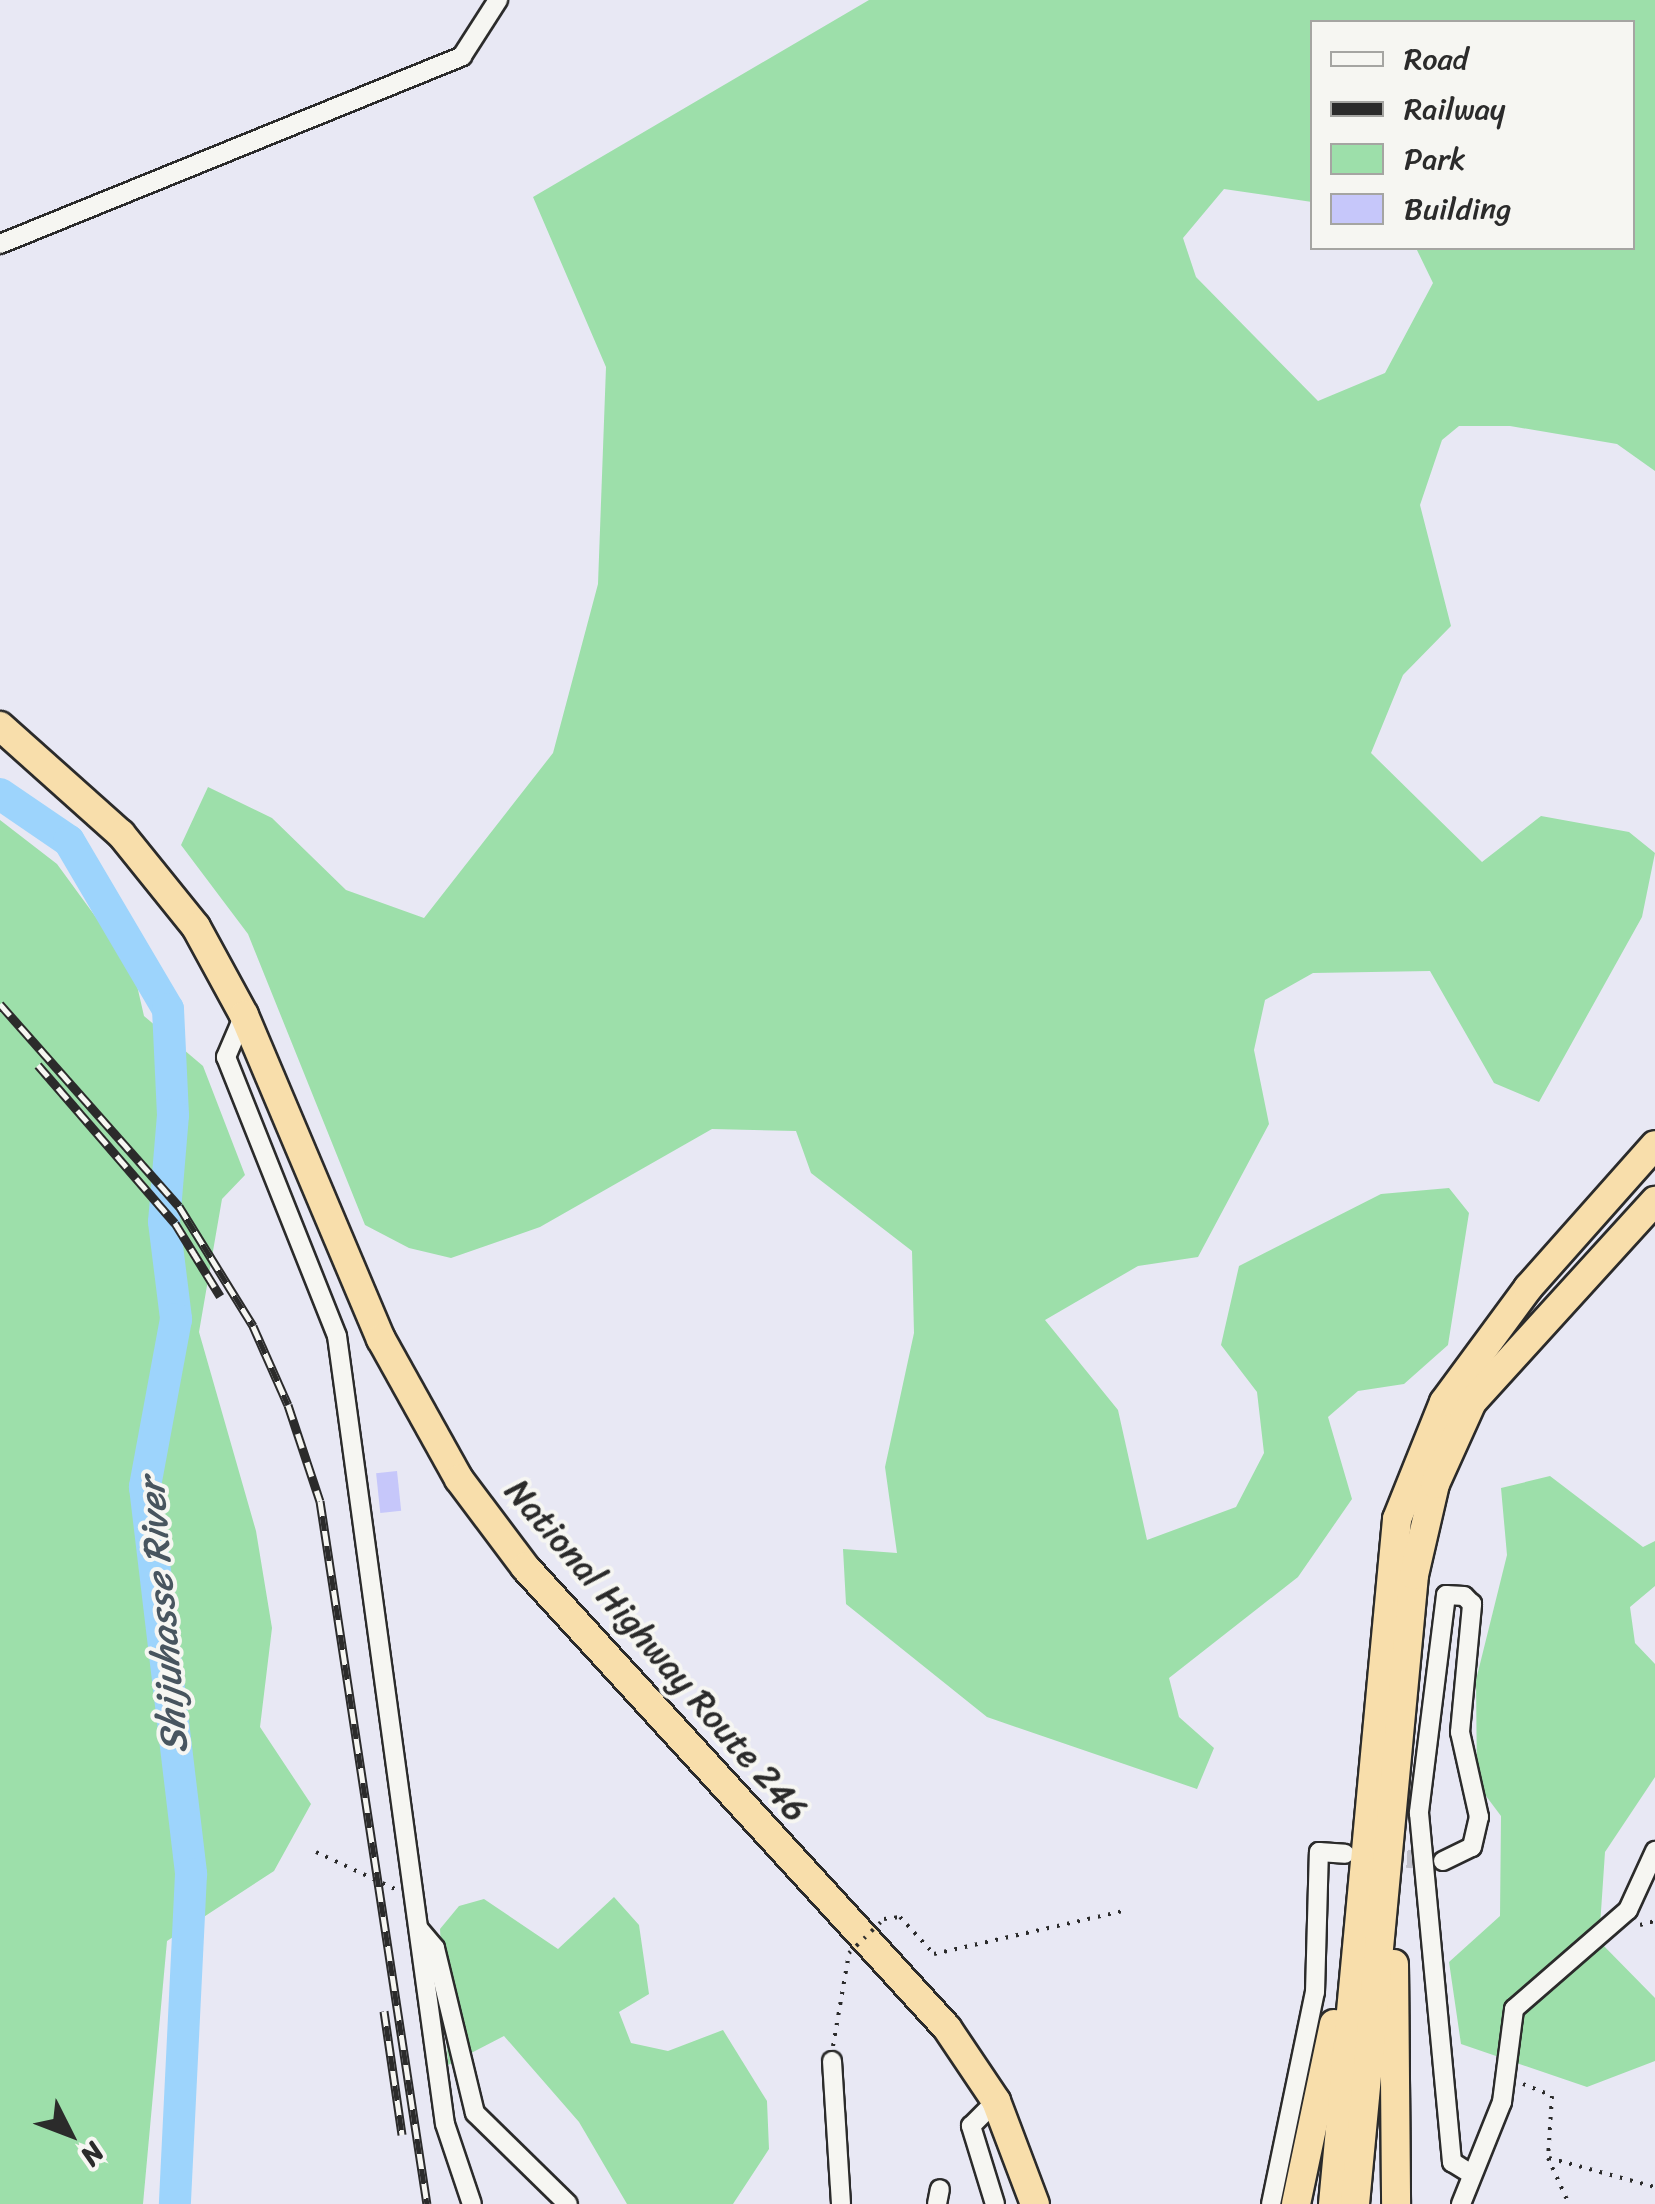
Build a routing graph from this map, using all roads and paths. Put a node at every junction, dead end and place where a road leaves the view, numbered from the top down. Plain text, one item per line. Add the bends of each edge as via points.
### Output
1 (498, 0) edge
2 (0, 244) edge
3 (0, 726) edge
4 (244, 1015) junction
5 (1655, 1145) edge
6 (1655, 1201) edge
7 (1655, 1851) edge
8 (316, 1852) dead end
9 (1354, 1860) junction
10 (1442, 1862) dead end
11 (1391, 1863) junction
12 (1127, 1910) dead end
13 (419, 1924) junction
14 (832, 2061) joint
15 (1504, 2079) junction
16 (996, 2100) junction
17 (1548, 2158) junction
18 (1022, 2160) junction
19 (1471, 2174) junction
20 (1655, 2187) edge
21 (472, 2204) edge
22 (568, 2204) edge
23 (841, 2204) edge
24 (995, 2204) edge
25 (1026, 2204) edge
26 (1035, 2204) edge
27 (1271, 2204) edge
28 (1296, 2204) edge
29 (1333, 2204) edge
30 (1355, 2204) edge
31 (1396, 2204) edge
32 (1462, 2204) edge
33 (1570, 2204) edge

1 - 2 street via 462,56
3 - 4 highway, National Highway Route 246 via 168,888
4 - 13 street via 226,1057 337,1336
4 - 16 highway, National Highway Route 246 via 380,1339 459,1479 525,1568 946,2028
5 - 9 highway via 1528,1288 1422,1444 1390,1550
6 - 11 highway via 1472,1402 1443,1460 1414,1575
7 - 15 street via 1618,1922 1514,2009
8 - 13 path via 392,1886
9 - 27 street via 1318,1852 1315,1992
9 - 28 highway
9 - 29 highway
10 - 19 street via 1472,1848 1479,1818 1460,1732 1472,1604 1446,1595 1419,1814 1423,1915 1448,2068 1452,2162
11 - 30 highway
11 - 31 highway
12 - 14 path, bridge via 934,1954 900,1917 884,1920 849,1953 836,1984
13 - 21 street via 445,2124
13 - 22 street via 435,1948 475,2114
14 - 23 street
15 - 17 path via 1552,2096
15 - 19 street
16 - 18 highway, National Highway Route 246
16 - 24 street via 972,2126
17 - 20 path
17 - 33 path
18 - 25 highway
18 - 26 highway, National Highway Route 246
19 - 32 street

